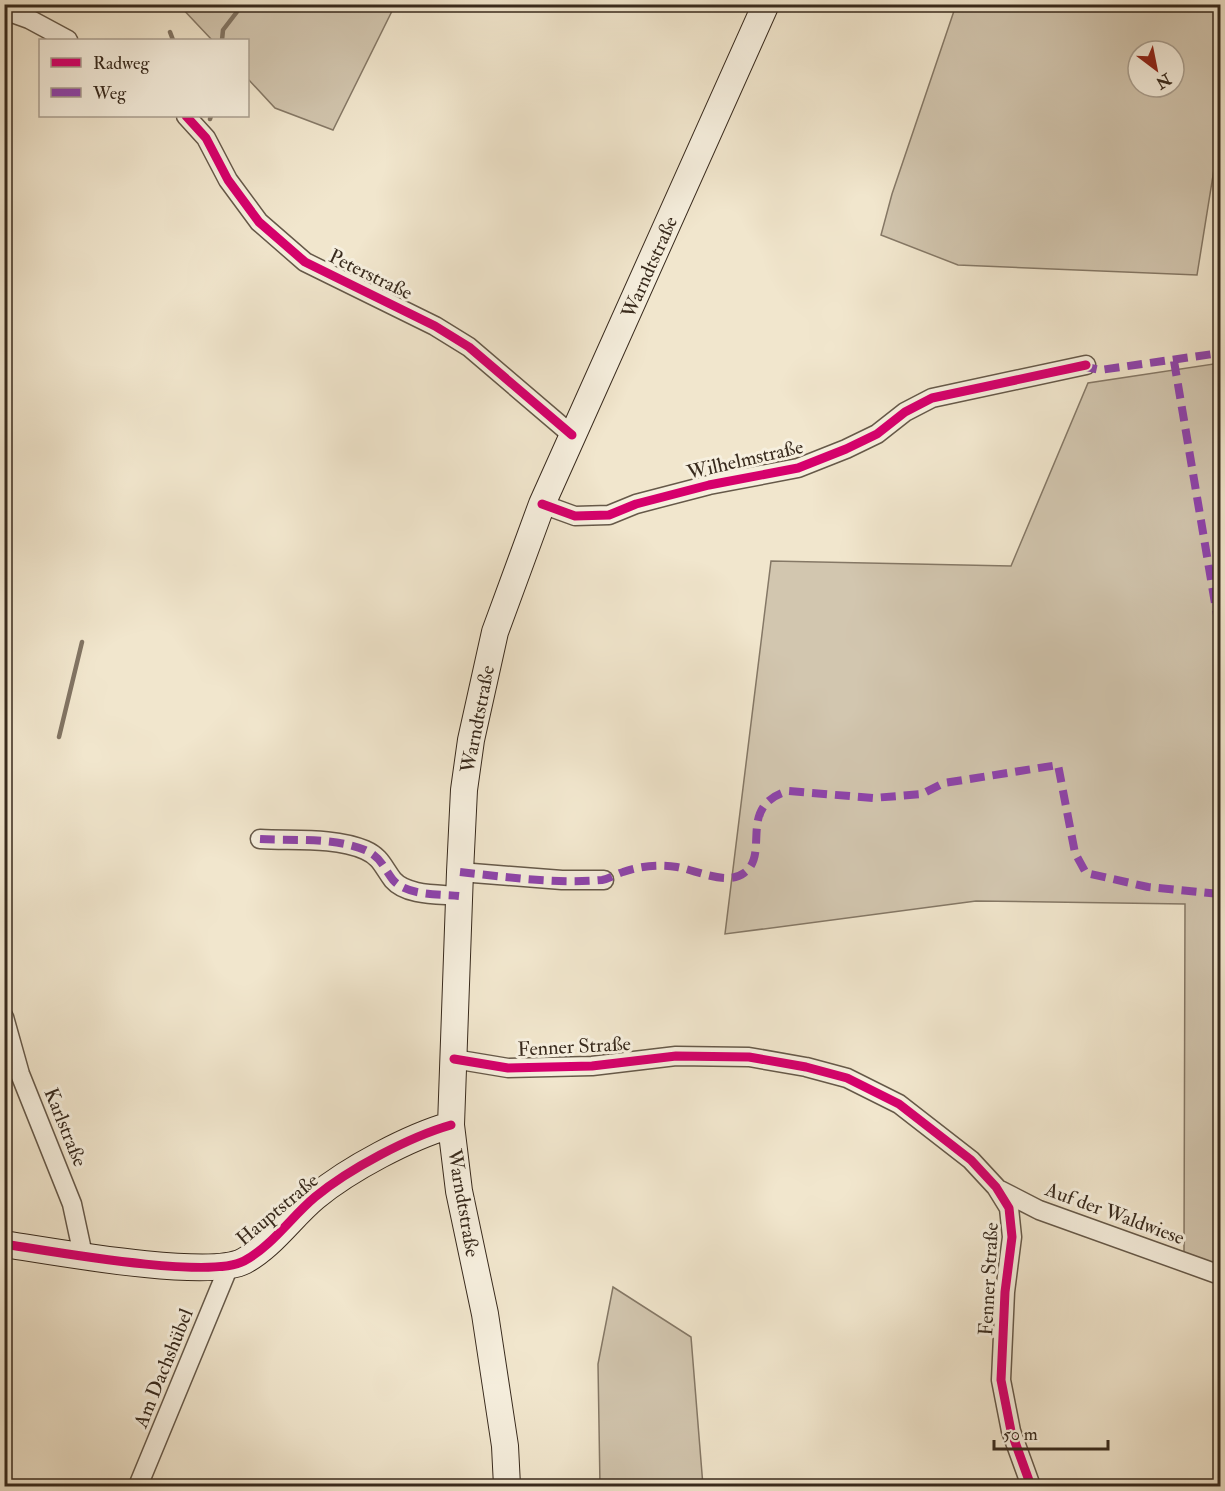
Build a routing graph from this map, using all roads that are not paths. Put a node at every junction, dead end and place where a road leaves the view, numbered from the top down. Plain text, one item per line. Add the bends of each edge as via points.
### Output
1 (766, 4) edge
2 (4, 10) edge
3 (66, 39) edge
4 (187, 117) edge
5 (1086, 365) dead end
6 (572, 435) junction
7 (542, 504) junction
8 (260, 839) dead end
9 (604, 880) dead end
10 (459, 884) junction
11 (4, 1017) edge
12 (454, 1059) junction
13 (451, 1125) junction
14 (996, 1187) junction
15 (4, 1244) edge
16 (83, 1255) junction
17 (229, 1266) junction
18 (1221, 1275) edge
19 (138, 1486) edge
20 (507, 1486) edge
21 (1031, 1486) edge

1 - 6 main road, Warndtstraße
2 - 3 street
4 - 6 street, Peterstraße via 206,138 228,180 259,222 304,262 435,326 469,347
5 - 7 street, Wilhelmstraße via 932,398 905,412 877,434 798,468 709,485 609,515 575,516
6 - 7 main road, Warndtstraße
7 - 10 main road, Warndtstraße via 495,632 480,698 464,790
8 - 10 street via 343,844 363,849 378,857 398,885 409,890
9 - 10 street
10 - 12 main road, Warndtstraße
11 - 16 street, Karlstraße via 20,1074 72,1204
12 - 13 main road, Warndtstraße
12 - 14 street, Fenner Straße via 508,1068 592,1066 676,1056 749,1057 806,1067 847,1078 899,1104 971,1160
13 - 17 main road, Hauptstraße via 422,1133 347,1176 316,1197 244,1261
13 - 20 main road, Warndtstraße via 459,1191 488,1336 505,1446
14 - 18 street, Auf der Waldwiese via 1039,1210
14 - 21 street, Fenner Straße via 1009,1208 1012,1237 1001,1380 1011,1431
15 - 16 main road, Hauptstraße
16 - 17 main road, Hauptstraße via 194,1267
17 - 19 street, Am Dachshübel

